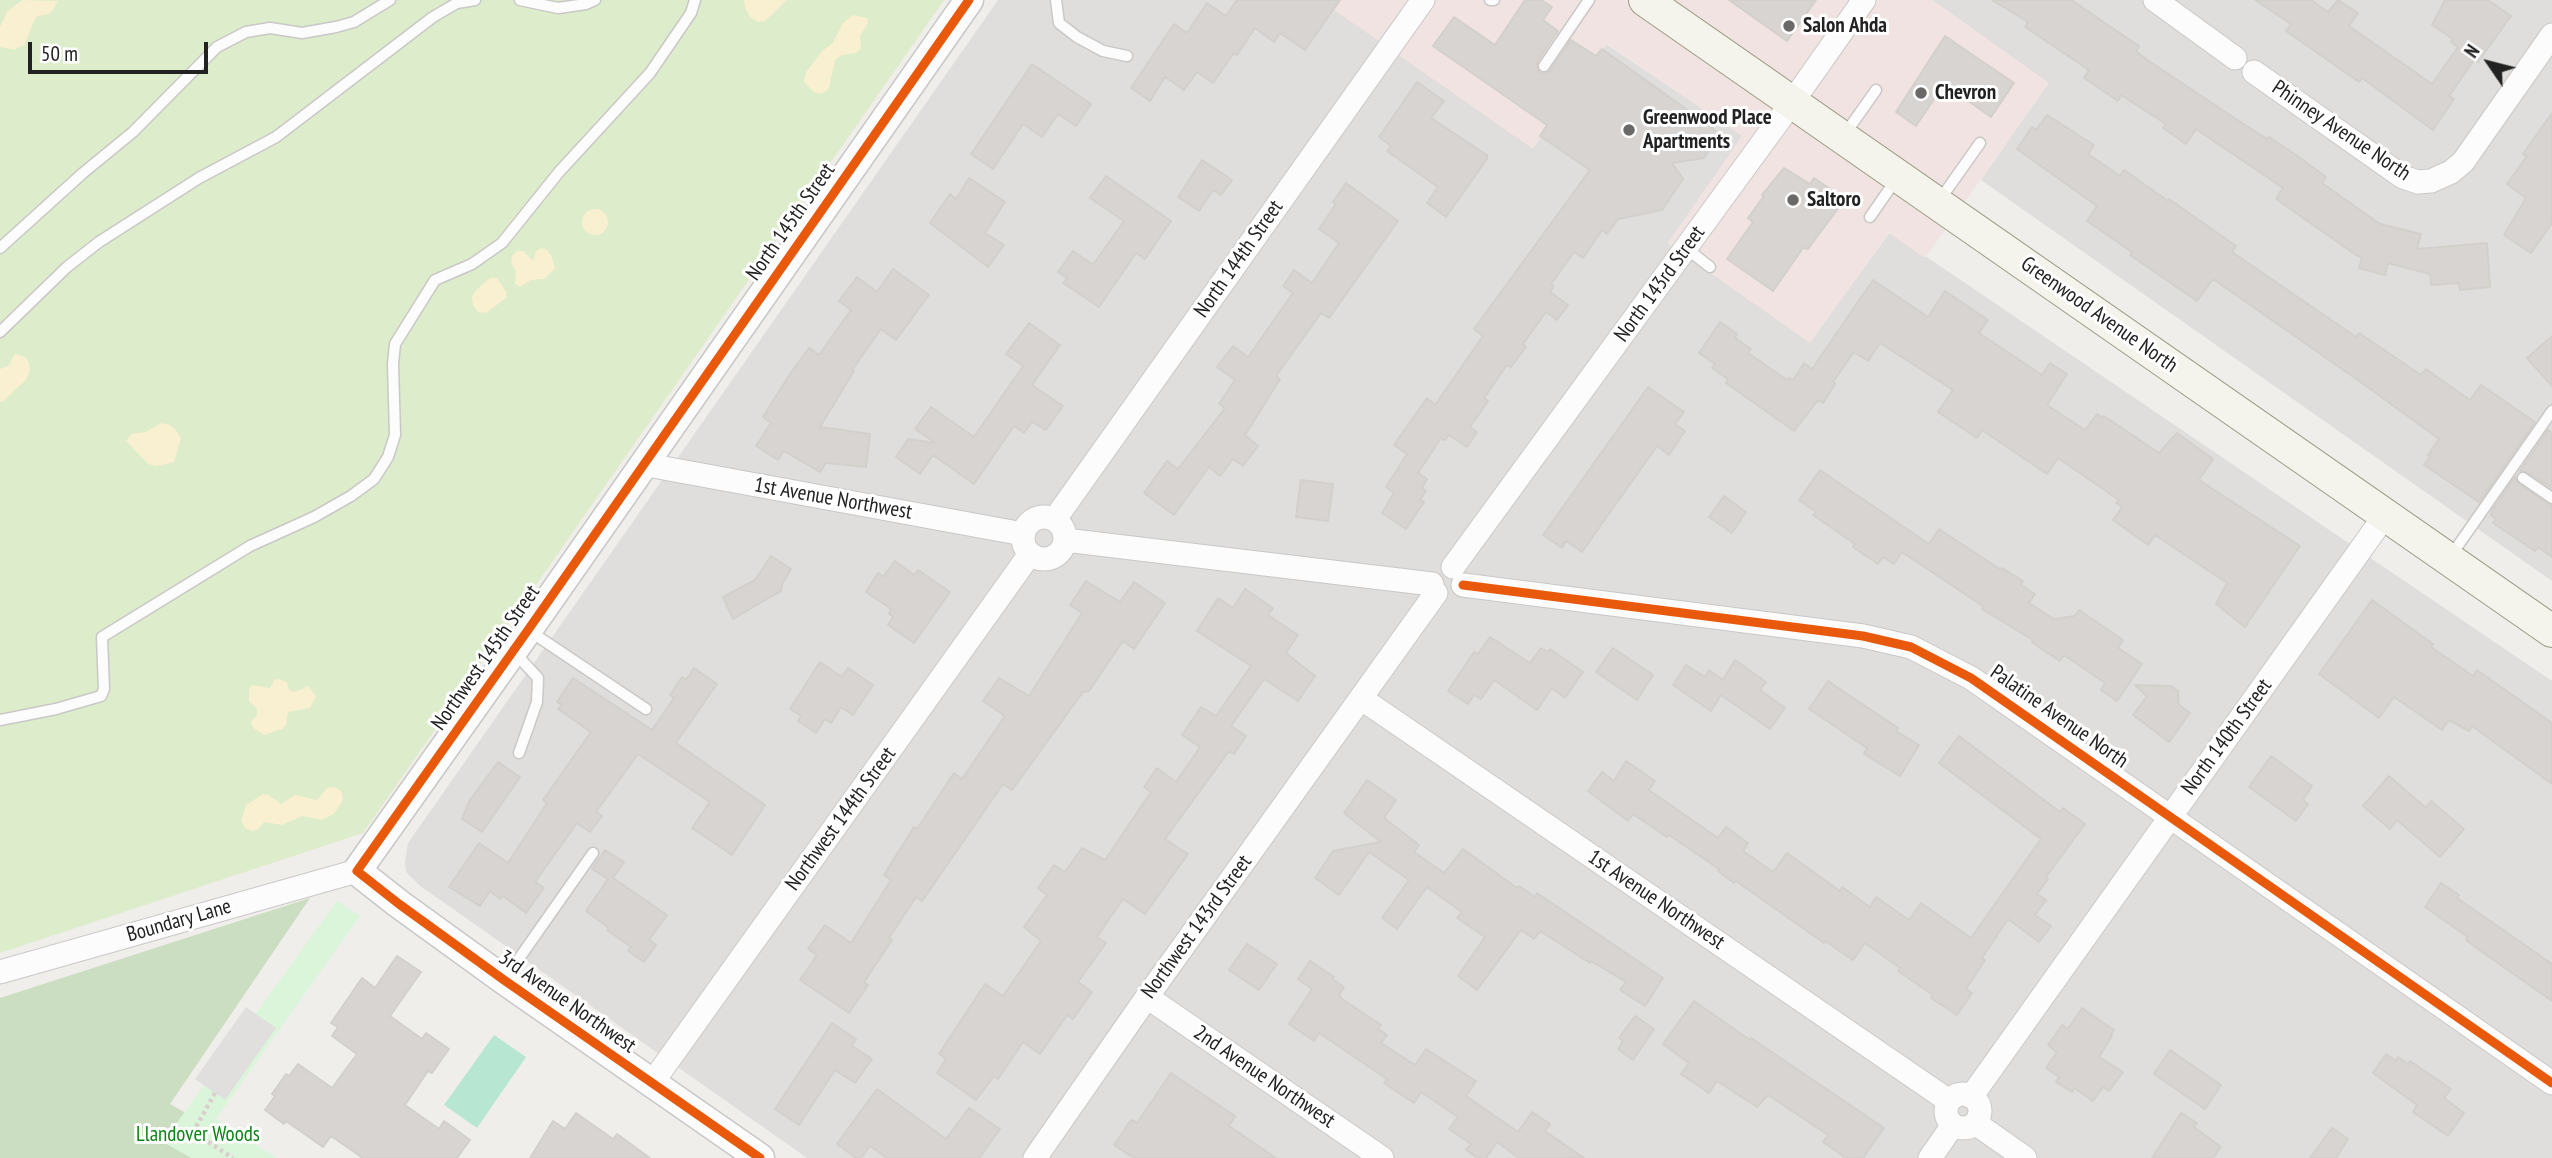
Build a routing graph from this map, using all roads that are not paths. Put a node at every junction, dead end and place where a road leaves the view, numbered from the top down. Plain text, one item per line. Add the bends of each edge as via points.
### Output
1 (390, 0) edge
2 (475, 0) edge
3 (520, 0) edge
4 (595, 0) edge
5 (695, 0) edge
6 (968, 0) edge
7 (1056, 0) edge
8 (1423, 0) edge
9 (1588, 0) edge
10 (1645, 0) edge
11 (2155, 0) edge
12 (1862, 8) edge
13 (2552, 35) edge
14 (1127, 55) dead end
15 (2235, 58) dead end
16 (1544, 66) dead end
17 (2254, 72) dead end
18 (1876, 90) dead end
19 (1793, 101) junction
20 (1843, 136) junction
21 (1980, 143) dead end
22 (1899, 176) junction
23 (1938, 203) junction
24 (1870, 217) dead end
25 (0, 248) edge
26 (1686, 248) junction
27 (1710, 267) dead end
28 (0, 332) edge
29 (2552, 411) edge
30 (642, 464) junction
31 (2524, 478) dead end
32 (2552, 498) edge
33 (2386, 514) junction
34 (1055, 519) junction
35 (1065, 540) junction
36 (1027, 544) junction
37 (2448, 560) junction
38 (1458, 576) junction
39 (1434, 589) junction
40 (2552, 631) edge
41 (521, 641) junction
42 (1362, 699) junction
43 (646, 709) dead end
44 (0, 720) edge
45 (519, 753) dead end
46 (2171, 816) junction
47 (593, 853) dead end
48 (357, 871) junction
49 (0, 972) edge
50 (504, 980) junction
51 (1147, 997) junction
52 (652, 1083) junction
53 (2552, 1083) edge
54 (1960, 1099) junction
55 (1964, 1124) junction
56 (746, 1154) edge
57 (1035, 1158) edge
58 (1382, 1158) edge
59 (1930, 1158) edge
60 (2025, 1158) edge

1 - 25 lane via 354,22 336,27 302,33 270,28 246,32 218,47 133,132
2 - 28 lane via 457,3 433,18 276,137 199,178 99,242
3 - 4 lane via 558,8
5 - 44 lane via 650,73 559,172 502,243 472,264 435,280 395,344 396,435 374,479 314,517 250,546 102,637 101,696
6 - 30 street, North 145th Street
7 - 14 lane via 1059,23 1077,37 1102,51
8 - 34 street, North 144th Street
9 - 16 lane
10 - 19 main road, Greenwood Avenue North
11 - 15 street
12 - 19 street, North 143rd Street
13 - 17 street, Phinney Avenue North via 2463,162 2431,181 2403,177
18 - 20 lane
19 - 20 main road, Greenwood Avenue North
19 - 26 street, North 143rd Street
20 - 22 main road, Greenwood Avenue North
21 - 23 lane
22 - 23 main road, Greenwood Avenue North
22 - 24 lane
23 - 33 main road, Greenwood Avenue North
26 - 27 lane
26 - 38 street, North 143rd Street
29 - 37 lane
30 - 36 street, 1st Avenue Northwest
30 - 41 street, Northwest 145th Street
31 - 32 lane
33 - 37 main road, Greenwood Avenue North
33 - 46 street, North 140th Street
34 - 35 street via 1064,529
34 - 36 street via 1042,516 1026,526
35 - 36 street via 1062,550 1051,558 1037,558
35 - 39 street
36 - 52 street, Northwest 144th Street
37 - 40 main road, Greenwood Avenue North
38 - 39 street via 1458,594 1449,598
38 - 46 street, Palatine Avenue North via 1911,647 1971,678
39 - 42 street
41 - 43 lane
41 - 45 lane via 538,678 537,702
41 - 48 street, Northwest 145th Street
42 - 51 street, Northwest 143rd Street
42 - 54 street, 1st Avenue Northwest
46 - 53 street, Palatine Avenue North
46 - 54 street, North 140th Street
47 - 50 lane
48 - 49 street, Boundary Lane
48 - 50 street, 3rd Avenue Northwest
50 - 52 street, 3rd Avenue Northwest
51 - 57 street, Northwest 143rd Street
51 - 58 street, 2nd Avenue Northwest
52 - 56 street, 3rd Avenue Northwest
54 - 55 street via 1947,1117
54 - 55 street via 1980,1109
55 - 59 street
55 - 60 street

